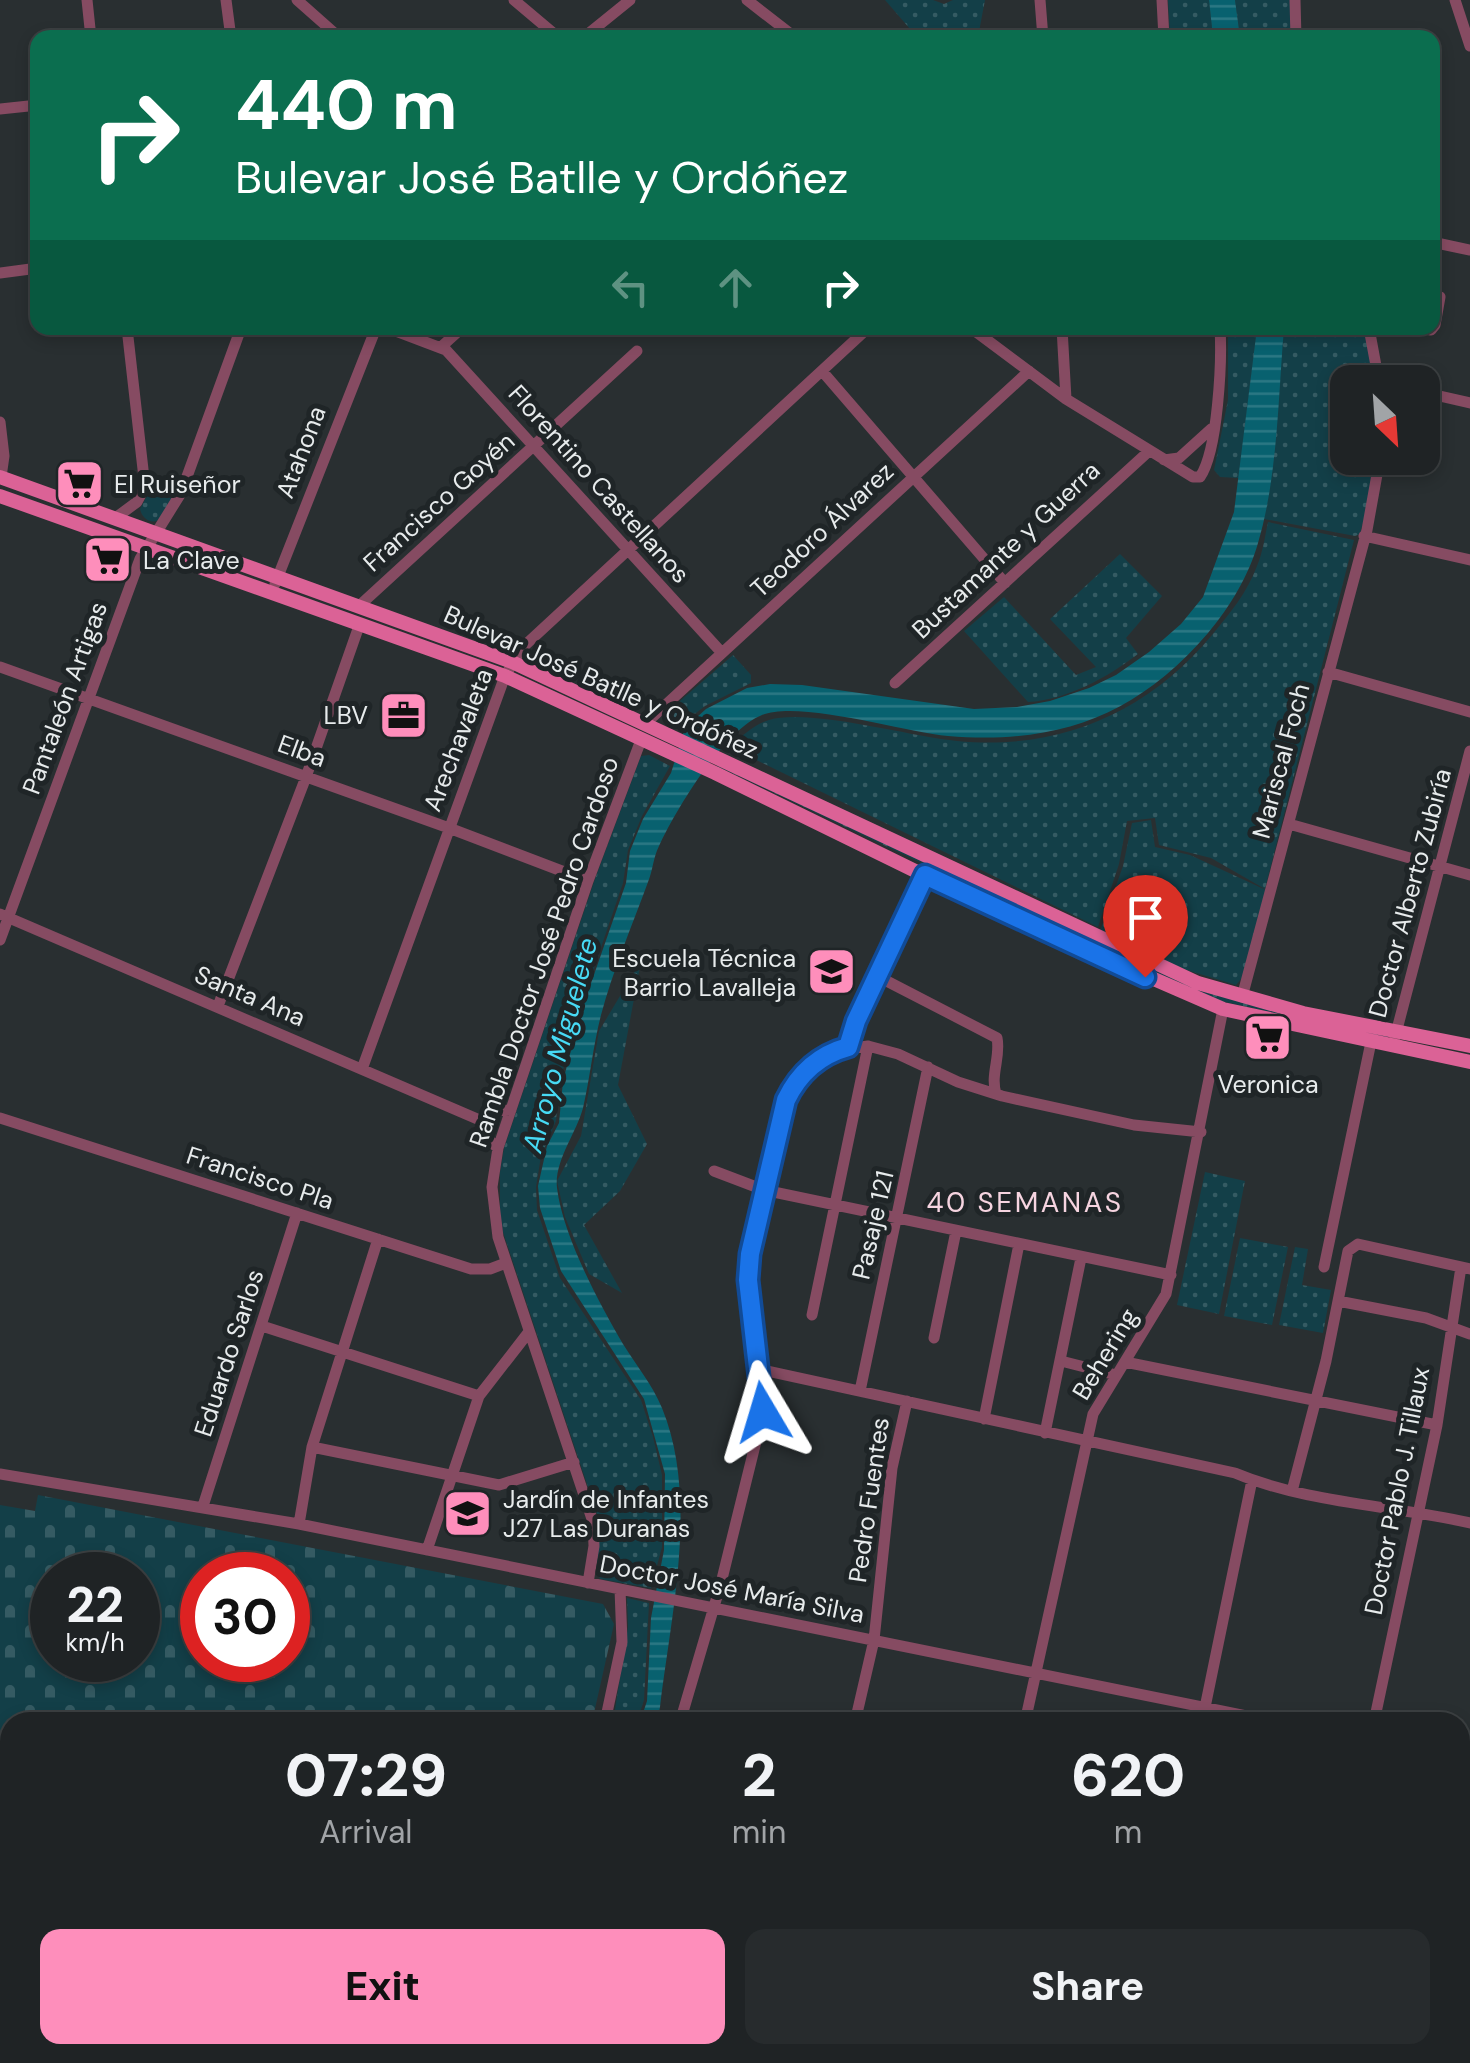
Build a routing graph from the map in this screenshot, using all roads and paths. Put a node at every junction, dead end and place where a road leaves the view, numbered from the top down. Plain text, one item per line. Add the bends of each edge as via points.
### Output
1 (87, 0) edge
2 (226, 0) edge
3 (297, 0) edge
4 (514, 0) edge
5 (630, 0) edge
6 (747, 0) edge
7 (1040, 0) edge
8 (1162, 0) edge
9 (1295, 0) edge
10 (1456, 0) edge
11 (90, 30) edge
12 (230, 30) edge
13 (331, 30) edge
14 (550, 30) edge
15 (597, 30) edge
16 (786, 30) edge
17 (1042, 30) edge
18 (1164, 30) edge
19 (1296, 30) edge
20 (1470, 46) edge
21 (30, 106) edge
22 (0, 109) edge
23 (1440, 244) edge
24 (1470, 250) edge
25 (30, 269) edge
26 (0, 273) edge
27 (128, 335) edge
28 (238, 335) edge
29 (373, 335) edge
30 (407, 335) edge
31 (454, 335) edge
32 (861, 335) edge
33 (980, 335) edge
34 (1062, 335) edge
35 (1220, 335) edge
36 (1370, 335) edge
37 (440, 347) junction
38 (637, 351) dead end
39 (1377, 365) edge
40 (822, 371) junction
41 (1029, 371) junction
42 (1440, 396) edge
43 (1066, 399) junction
44 (1470, 403) edge
45 (0, 422) edge
46 (1214, 426) junction
47 (535, 445) junction
48 (1148, 452) junction
49 (1164, 460) junction
50 (1378, 475) edge
51 (1, 477) edge
52 (913, 477) junction
53 (0, 496) edge
54 (114, 518) junction
55 (157, 532) junction
56 (1364, 536) junction
57 (148, 548) junction
58 (630, 550) junction
59 (1470, 560) edge
60 (278, 576) junction
61 (1005, 583) junction
62 (272, 594) junction
63 (359, 606) junction
64 (359, 626) junction
65 (722, 653) junction
66 (0, 667) edge
67 (509, 669) junction
68 (1328, 672) junction
69 (895, 683) dead end
70 (89, 699) junction
71 (1470, 712) edge
72 (646, 723) junction
73 (641, 740) junction
74 (1470, 751) edge
75 (720, 766) junction
76 (306, 777) junction
77 (1289, 824) junction
78 (449, 828) junction
79 (1440, 866) junction
80 (925, 875) junction
81 (1470, 876) edge
82 (588, 881) junction
83 (1004, 893) junction
84 (996, 910) junction
85 (4, 915) edge
86 (0, 940) edge
87 (877, 976) junction
88 (1242, 997) junction
89 (218, 1006) junction
90 (1223, 1009) junction
91 (1395, 1039) junction
92 (1371, 1042) junction
93 (868, 1046) junction
94 (1470, 1046) edge
95 (848, 1047) junction
96 (1470, 1062) edge
97 (362, 1068) junction
98 (928, 1068) junction
99 (993, 1076) junction
100 (978, 1089) junction
101 (996, 1094) junction
102 (511, 1110) junction
103 (0, 1118) edge
104 (482, 1120) junction
105 (1201, 1132) junction
106 (498, 1148) junction
107 (714, 1171) dead end
108 (764, 1190) junction
109 (836, 1205) junction
110 (297, 1213) junction
111 (897, 1218) junction
112 (956, 1231) junction
113 (378, 1239) junction
114 (1018, 1244) junction
115 (1081, 1258) junction
116 (506, 1263) junction
117 (1324, 1267) dead end
118 (1466, 1268) edge
119 (1170, 1275) junction
120 (1338, 1300) junction
121 (812, 1315) dead end
122 (1450, 1324) junction
123 (262, 1326) junction
124 (528, 1332) junction
125 (1470, 1334) edge
126 (934, 1338) dead end
127 (341, 1351) junction
128 (1061, 1361) junction
129 (1125, 1362) junction
130 (758, 1369) junction
131 (1116, 1375) junction
132 (860, 1392) junction
133 (479, 1396) junction
134 (1316, 1401) junction
135 (906, 1402) junction
136 (984, 1419) junction
137 (1437, 1425) junction
138 (1046, 1434) junction
139 (1087, 1443) junction
140 (312, 1447) junction
141 (574, 1462) junction
142 (0, 1474) edge
143 (450, 1475) junction
144 (1252, 1480) junction
145 (1292, 1492) junction
146 (204, 1506) junction
147 (1417, 1511) junction
148 (1470, 1523) edge
149 (299, 1524) junction
150 (428, 1550) junction
151 (588, 1583) junction
152 (620, 1589) junction
153 (712, 1608) junction
154 (874, 1640) junction
155 (1036, 1672) junction
156 (1205, 1706) junction
157 (607, 1712) edge
158 (683, 1712) edge
159 (858, 1712) edge
160 (1027, 1712) edge
161 (1204, 1712) edge
162 (1232, 1712) edge
163 (1376, 1712) edge

1 - 11 street
2 - 12 street
3 - 13 street
4 - 14 street
5 - 15 street
6 - 16 street
7 - 17 street
8 - 18 street
9 - 19 street
10 - 20 street
21 - 22 street
23 - 24 street
25 - 26 street
27 - 54 street via 145,487 138,502
28 - 55 street, Pantaleón Artigas via 186,480
29 - 60 street, Atahona
30 - 37 street
31 - 37 street
32 - 40 street, Arechavaleta
33 - 41 street
34 - 43 street
35 - 46 street
36 - 39 street
37 - 47 street, Florentino Castellanos
38 - 47 street, Francisco Goyén
40 - 52 street
40 - 58 street, Arechavaleta
41 - 43 street
41 - 52 street, Teodoro Álvarez
42 - 44 street
43 - 48 street
45 - 51 street
46 - 49 street via 1179,458
46 - 49 street via 1200,476 1186,476
47 - 58 street, Florentino Castellanos
47 - 63 street, Francisco Goyén
48 - 49 street
48 - 61 street, Bustamante y Guerra
50 - 56 street, Mariscal Foch
51 - 54 main road, Bulevar José Batlle y Ordóñez
52 - 61 street
52 - 65 street, Teodoro Álvarez
53 - 57 main road, Bulevar José Batlle y Ordóñez
54 - 55 main road, Bulevar José Batlle y Ordóñez
55 - 57 street, Pantaleón Artigas
55 - 60 main road, Bulevar José Batlle y Ordóñez
56 - 59 street
56 - 68 street, Mariscal Foch
57 - 62 main road, Bulevar José Batlle y Ordóñez
57 - 70 street, Pantaleón Artigas
58 - 65 street, Florentino Castellanos
58 - 67 street, Arechavaleta via 522,648
60 - 62 street, Atahona
60 - 63 main road, Bulevar José Batlle y Ordóñez
61 - 69 street, Bustamante y Guerra
62 - 64 main road, Bulevar José Batlle y Ordóñez
63 - 67 main road, Bulevar José Batlle y Ordóñez
64 - 67 main road, Bulevar José Batlle y Ordóñez
64 - 76 street
65 - 72 street, Teodoro Álvarez
66 - 70 street, Elba
67 - 72 main road, Bulevar José Batlle y Ordóñez
67 - 73 main road, Bulevar José Batlle y Ordóñez
67 - 78 street, Arechavaleta
68 - 71 street
68 - 77 street, Mariscal Foch
70 - 76 street, Elba
70 - 85 street, Pantaleón Artigas
72 - 75 main road, Bulevar José Batlle y Ordóñez
73 - 75 main road, Bulevar José Batlle y Ordóñez
73 - 82 street, Rambla Doctor José Pedro Cardoso
74 - 79 street, Doctor Alberto Zubiría
75 - 80 main road, Bulevar José Batlle y Ordóñez
75 - 83 main road, Bulevar José Batlle y Ordóñez
76 - 78 street, Elba
76 - 89 street
77 - 79 street
77 - 88 street, Mariscal Foch
78 - 82 street, Elba
78 - 97 street, Arechavaleta
79 - 81 street
79 - 91 street, Doctor Alberto Zubiría
80 - 84 main road, Bulevar José Batlle y Ordóñez
80 - 87 street
82 - 102 street, Rambla Doctor José Pedro Cardoso
83 - 84 street
83 - 88 main road, Bulevar José Batlle y Ordóñez via 1146,961
84 - 90 main road, Bulevar José Batlle y Ordóñez
85 - 86 street, Pantaleón Artigas
85 - 89 street, Santa Ana
87 - 95 street
87 - 99 street via 998,1038
88 - 91 main road, Bulevar José Batlle y Ordóñez
89 - 97 street, Santa Ana
90 - 92 main road, Bulevar José Batlle y Ordóñez
90 - 105 street, Behering
91 - 92 main road, Bulevar José Batlle y Ordóñez
91 - 94 main road, Bulevar José Batlle y Ordóñez
91 - 96 main road, Bulevar José Batlle y Ordóñez
92 - 117 street, Doctor Alberto Zubiría
93 - 95 street
93 - 98 street
93 - 109 street
95 - 108 street via 821,1058 793,1084
97 - 104 street, Santa Ana
98 - 100 street
98 - 111 street, Pasaje 121
99 - 100 street
99 - 101 street
100 - 101 street
101 - 105 street via 1134,1125
102 - 104 street
102 - 106 street, Rambla Doctor José Pedro Cardoso
103 - 110 street, Francisco Pla
104 - 106 street via 482,1134
105 - 119 street, Behering
106 - 116 street, Rambla Doctor José Pedro Cardoso via 492,1204
107 - 108 street
108 - 109 street
108 - 130 street via 748,1280
109 - 111 street
109 - 121 street
110 - 113 street, Francisco Pla
110 - 123 street, Eduardo Sarlos
111 - 112 street
111 - 132 street, Pasaje 121
112 - 114 street
112 - 126 street
113 - 116 street, Francisco Pla via 471,1269
113 - 127 street
114 - 115 street
114 - 136 street
115 - 119 street
115 - 128 street
116 - 124 street, Rambla Doctor José Pedro Cardoso
118 - 120 street via 1352,1246
118 - 122 street, Doctor Pablo J. Tillaux
119 - 129 street, Behering via 1159,1308
120 - 122 street
120 - 134 street
122 - 125 street
122 - 137 street, Doctor Pablo J. Tillaux
123 - 127 street
123 - 146 street, Eduardo Sarlos
124 - 133 street
124 - 141 street, Rambla Doctor José Pedro Cardoso
127 - 133 street
127 - 140 street
128 - 131 street
128 - 138 street
129 - 131 street, Behering
129 - 134 street
130 - 132 street
130 - 153 street via 763,1412
131 - 139 street, Behering via 1093,1414
132 - 135 street
133 - 143 street
134 - 137 street
134 - 145 street
135 - 136 street
135 - 154 street, Pedro Fuentes via 892,1468
136 - 138 street
137 - 147 street, Doctor Pablo J. Tillaux
138 - 139 street
139 - 144 street
139 - 155 street, Behering
140 - 143 street
140 - 149 street
141 - 143 street via 500,1485
141 - 151 street, Rambla Doctor José Pedro Cardoso via 595,1534
142 - 146 street, Doctor José María Silva
143 - 150 street
144 - 145 street
144 - 156 street
145 - 147 street
146 - 149 street, Doctor José María Silva
147 - 148 street
147 - 163 street, Doctor Pablo J. Tillaux
149 - 150 street, Doctor José María Silva
150 - 151 street, Doctor José María Silva
151 - 152 street, Doctor José María Silva
152 - 153 street, Doctor José María Silva
152 - 157 street via 622,1642
153 - 154 street, Doctor José María Silva
153 - 158 street
154 - 155 street, Doctor José María Silva
154 - 159 street, Pedro Fuentes
155 - 156 street, Doctor José María Silva
155 - 160 street, Behering
156 - 161 street
156 - 162 street, Doctor José María Silva

